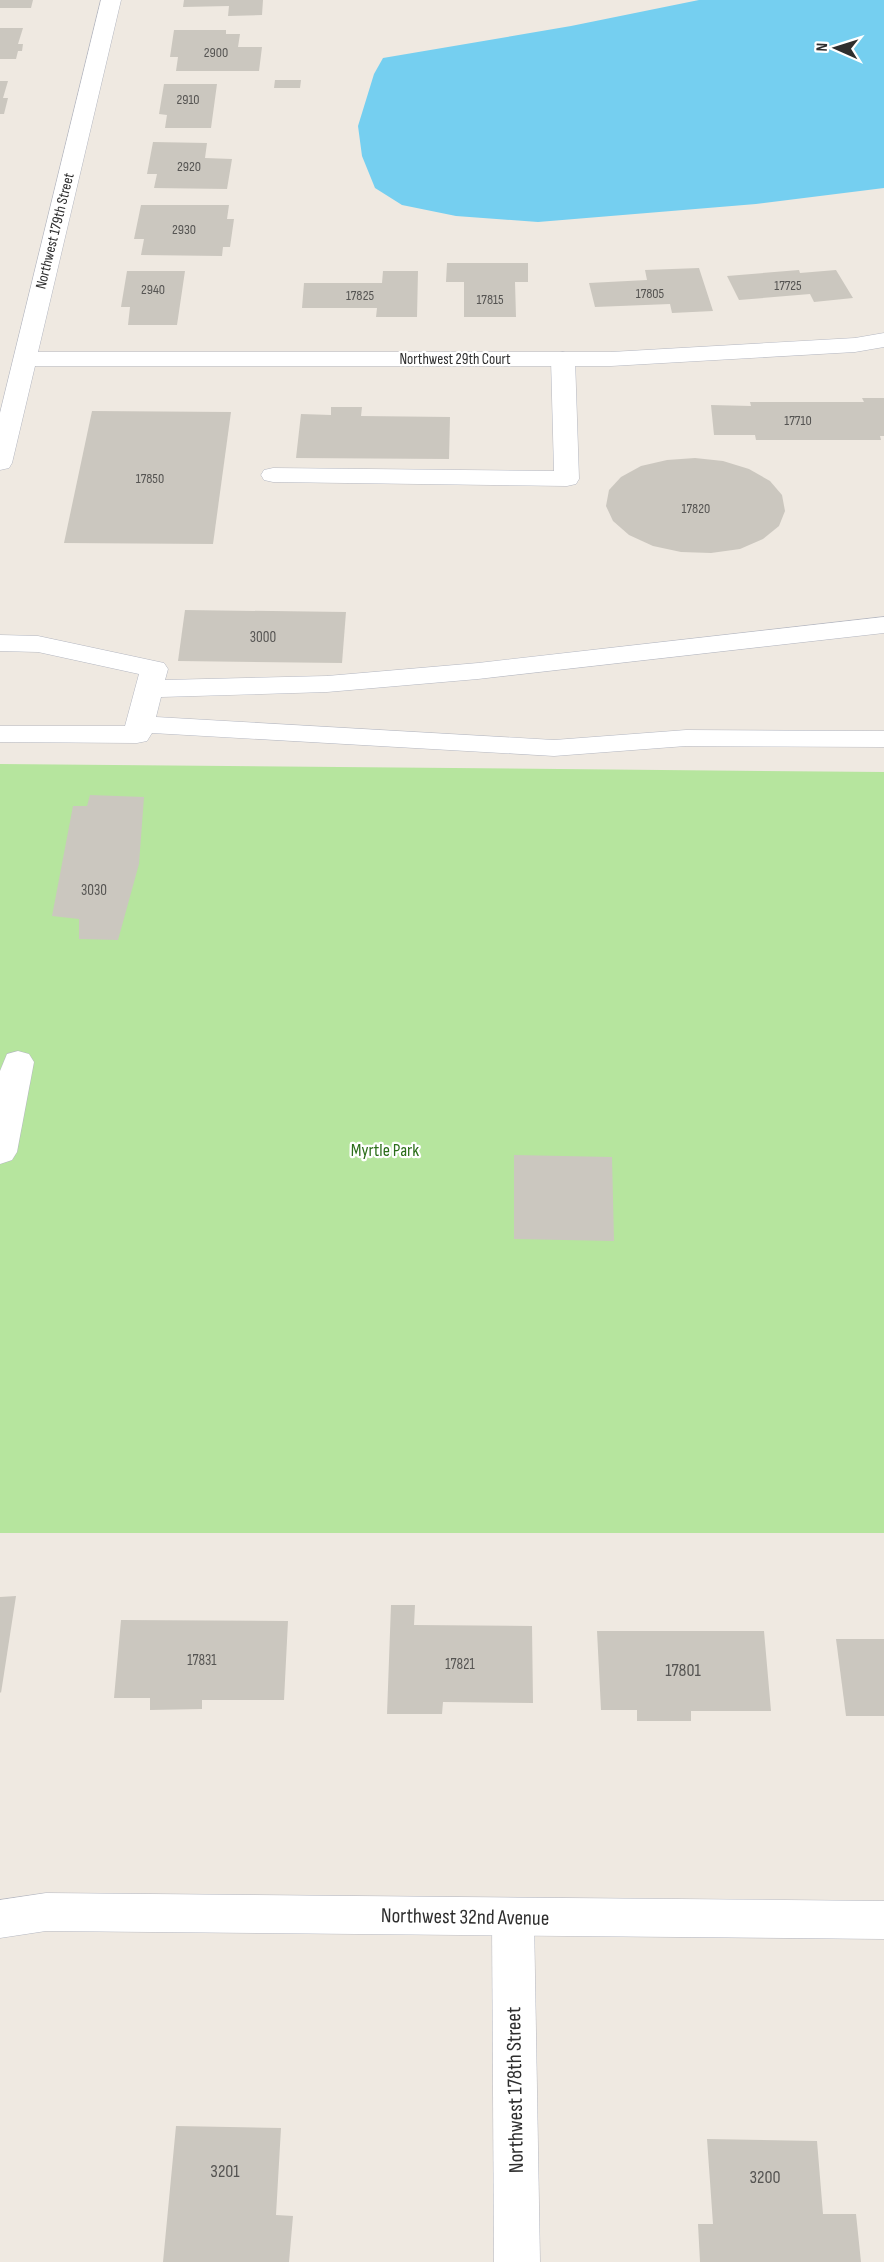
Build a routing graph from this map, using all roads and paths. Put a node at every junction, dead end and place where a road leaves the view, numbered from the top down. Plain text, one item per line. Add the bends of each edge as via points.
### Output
1 (111, 0) edge
2 (884, 340) edge
3 (24, 359) junction
4 (563, 359) junction
5 (0, 463) edge
6 (273, 475) dead end
7 (884, 625) edge
8 (0, 643) edge
9 (148, 689) junction
10 (139, 723) junction
11 (0, 734) edge
12 (884, 739) edge
13 (18, 1062) dead end
14 (0, 1152) edge
15 (0, 1903) edge
16 (46, 1912) junction
17 (513, 1918) junction
18 (0, 1919) edge
19 (884, 1920) edge
20 (517, 2262) edge

1 - 3 street, Northwest 179th Street
2 - 4 street, Northwest 29th Court via 855,345
3 - 4 street, Northwest 29th Court
3 - 5 street, Northwest 179th Street
4 - 6 street via 567,479
7 - 9 street via 466,672 327,684
8 - 9 street via 38,644 154,669
9 - 10 street
10 - 11 street via 136,735
10 - 12 street via 554,748 686,738
13 - 14 street
15 - 16 street, Northwest 32nd Avenue
16 - 17 street, Northwest 32nd Avenue
16 - 18 street, Northwest 32nd Avenue
17 - 19 street, Northwest 32nd Avenue
17 - 20 street, Northwest 178th Street

